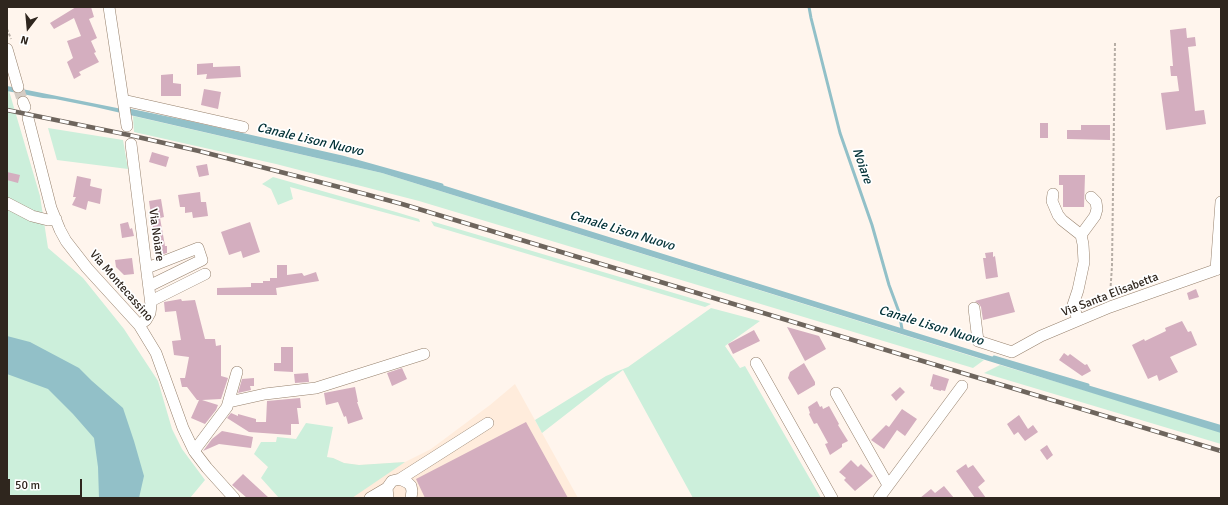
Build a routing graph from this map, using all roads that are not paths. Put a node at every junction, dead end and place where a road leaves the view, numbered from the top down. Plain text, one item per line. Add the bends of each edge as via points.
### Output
1 (108, 7) edge
2 (7, 49) edge
3 (18, 87) tunnel mouth
4 (123, 102) junction
5 (28, 118) dead end
6 (127, 126) dead end
7 (243, 128) dead end
8 (131, 144) dead end
9 (1053, 194) dead end
10 (1091, 196) dead end
11 (1221, 202) edge
12 (7, 203) edge
13 (56, 219) junction
14 (1081, 235) junction
15 (147, 268) junction
16 (1219, 269) edge
17 (205, 274) dead end
18 (149, 286) junction
19 (151, 301) junction
20 (974, 308) dead end
21 (1078, 320) junction
22 (139, 325) junction
23 (424, 354) dead end
24 (756, 363) dead end
25 (237, 372) dead end
26 (962, 386) dead end
27 (836, 393) dead end
28 (228, 402) junction
29 (488, 423) dead end
30 (194, 451) junction
31 (400, 479) junction
32 (888, 485) junction
33 (387, 493) edge
34 (234, 498) edge
35 (370, 498) edge
36 (411, 498) edge
37 (832, 498) edge
38 (879, 498) edge

1 - 4 street
2 - 3 street
4 - 6 street
4 - 7 street
5 - 13 street
8 - 15 street, Via Noiare
9 - 14 street via 1052,201 1058,215
10 - 14 street via 1096,202 1097,209
11 - 16 street
12 - 13 street via 32,216
13 - 22 street, Via Montecassino via 66,241 87,268
14 - 21 street via 1084,262 1073,305
15 - 18 street, Via Noiare
15 - 18 street via 198,248 202,260
16 - 21 street, Via Santa Elisabetta
17 - 19 street
18 - 19 street, Via Noiare
19 - 22 street, Via Noiare via 150,313
20 - 21 street, Via Santa Elisabetta via 978,341 1012,352
22 - 30 street, Via Montecassino via 156,354
23 - 28 street via 316,388 265,394
24 - 37 street
25 - 28 street
26 - 32 street
27 - 32 street
28 - 30 street via 216,424
29 - 31 street
30 - 34 street, Via Montecassino
31 - 33 street via 392,481
31 - 36 street via 411,486
32 - 38 street
33 - 35 street

